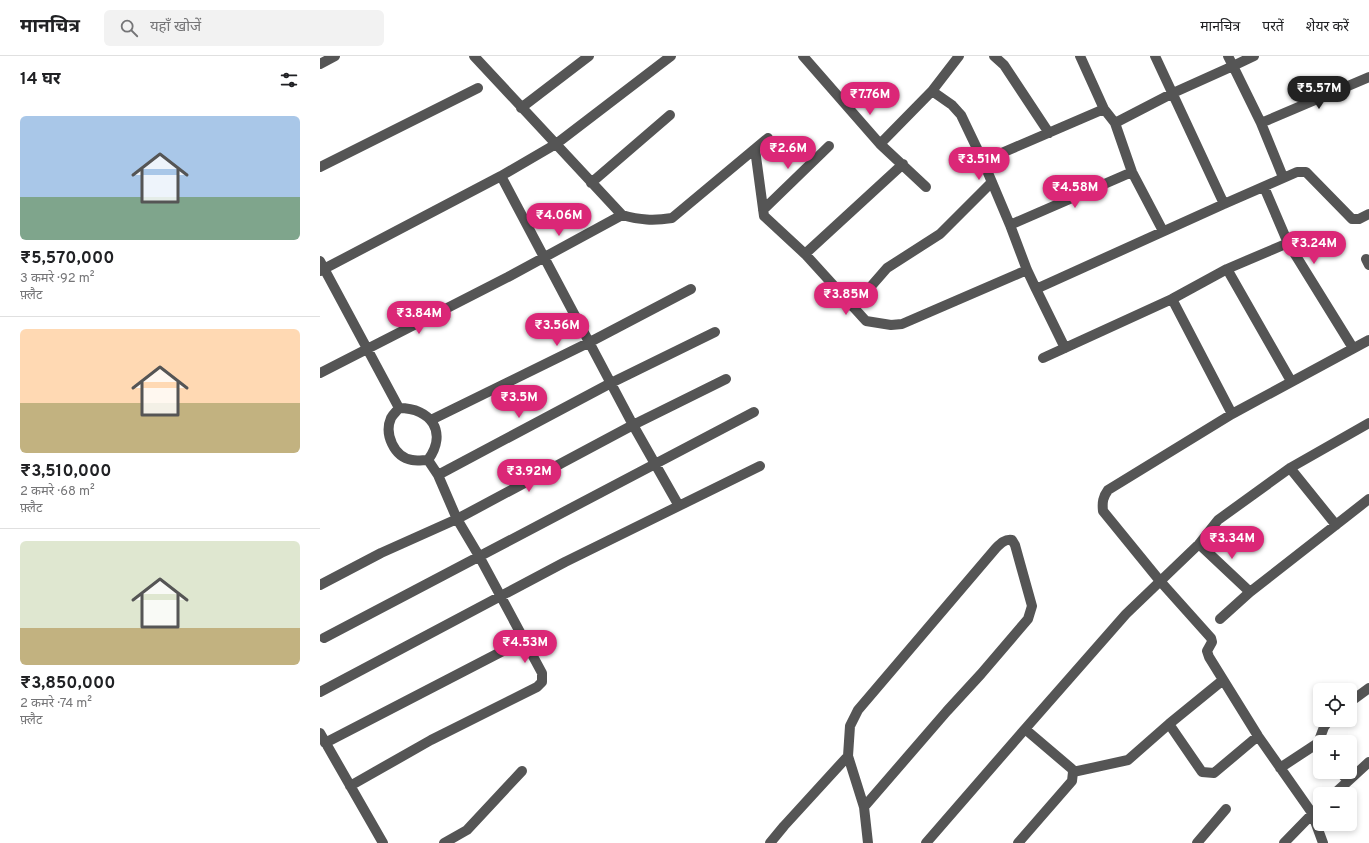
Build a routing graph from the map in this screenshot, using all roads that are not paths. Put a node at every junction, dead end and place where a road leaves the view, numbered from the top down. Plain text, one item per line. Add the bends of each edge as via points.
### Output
1 (335, 56) edge
2 (474, 56) edge
3 (589, 56) edge
4 (671, 56) edge
5 (803, 56) edge
6 (959, 56) edge
7 (995, 56) edge
8 (1080, 56) edge
9 (1155, 56) edge
10 (1228, 56) edge
11 (1254, 56) edge
12 (320, 64) edge
13 (1233, 66) junction
14 (1369, 77) edge
15 (478, 88) dead end
16 (932, 91) junction
17 (1173, 93) junction
18 (521, 108) junction
19 (1104, 109) junction
20 (670, 115) dead end
21 (1115, 123) junction
22 (1261, 123) junction
23 (1049, 133) junction
24 (768, 138) dead end
25 (556, 144) junction
26 (880, 144) junction
27 (829, 146) dead end
28 (755, 149) junction
29 (983, 161) junction
30 (903, 164) junction
31 (320, 167) edge
32 (1132, 172) junction
33 (501, 176) junction
34 (1283, 177) junction
35 (992, 182) junction
36 (591, 183) junction
37 (926, 187) dead end
38 (1264, 187) junction
39 (1224, 204) junction
40 (763, 210) junction
41 (1369, 214) edge
42 (622, 216) junction
43 (1010, 225) junction
44 (1164, 231) junction
45 (1288, 243) junction
46 (805, 254) junction
47 (543, 258) junction
48 (321, 267) edge
49 (1228, 269) junction
50 (1027, 270) junction
51 (691, 289) dead end
52 (1036, 289) junction
53 (1172, 299) junction
54 (853, 307) junction
55 (716, 332) dead end
56 (1369, 340) edge
57 (590, 342) junction
58 (368, 348) junction
59 (1065, 348) junction
60 (1353, 348) junction
61 (1044, 358) dead end
62 (320, 373) edge
63 (726, 379) dead end
64 (1291, 381) junction
65 (611, 383) junction
66 (399, 408) junction
67 (754, 412) dead end
68 (1232, 414) junction
69 (431, 420) junction
70 (1369, 423) edge
71 (633, 424) junction
72 (428, 460) junction
73 (655, 464) junction
74 (760, 466) dead end
75 (1290, 468) junction
76 (438, 475) junction
77 (1369, 499) edge
78 (680, 506) junction
79 (457, 519) junction
80 (1336, 525) junction
81 (1199, 544) junction
82 (479, 556) junction
83 (1160, 581) junction
84 (320, 585) edge
85 (1250, 592) junction
86 (501, 598) junction
87 (1220, 619) dead end
88 (324, 638) dead end
89 (524, 640) junction
90 (1223, 680) junction
91 (1369, 688) edge
92 (320, 692) edge
93 (1357, 697) edge
94 (1169, 724) junction
95 (1025, 729) junction
96 (320, 733) edge
97 (1258, 736) junction
98 (325, 743) junction
99 (1313, 748) edge
100 (848, 756) junction
101 (1369, 762) edge
102 (1280, 768) junction
103 (522, 771) dead end
104 (1073, 772) junction
105 (1348, 781) joint
106 (350, 786) junction
107 (1342, 787) edge
108 (1313, 806) edge
109 (864, 807) junction
110 (1226, 809) dead end
111 (1313, 813) edge
112 (1320, 831) edge
113 (383, 843) edge
114 (444, 843) edge
115 (770, 843) edge
116 (868, 843) edge
117 (926, 843) edge
118 (1018, 843) edge
119 (1197, 843) edge
120 (1284, 843) edge
121 (1323, 843) edge

1 - 12 street
2 - 18 street
3 - 18 street
4 - 25 street
5 - 26 street
6 - 16 street
7 - 23 street via 1004,65
8 - 19 street
9 - 17 street
10 - 13 street
11 - 13 street
13 - 17 street
13 - 22 street
14 - 22 street
15 - 31 street
16 - 26 street
16 - 29 street via 961,114
17 - 21 street
17 - 39 street
18 - 25 street
19 - 21 street
19 - 23 street
20 - 36 street
21 - 32 street
22 - 34 street
23 - 29 street
24 - 28 street
25 - 33 street
25 - 36 street
26 - 30 street
27 - 40 street
28 - 40 street
28 - 42 street via 672,218 655,221
29 - 35 street
30 - 37 street
30 - 46 street
32 - 43 street
32 - 44 street
33 - 47 street
33 - 48 street
34 - 38 street
34 - 41 street via 1306,172 1352,219 1359,220
35 - 43 street
35 - 54 street via 940,234 887,268
36 - 42 street
38 - 39 street
38 - 45 street
39 - 44 street
40 - 46 street via 764,216
42 - 47 street
43 - 50 street
44 - 52 street
45 - 49 street
45 - 60 street
46 - 54 street
47 - 57 street
47 - 58 street
48 - 58 street
49 - 53 street
49 - 64 street
50 - 52 street
50 - 54 street via 902,324 866,321
51 - 57 street
52 - 59 street
53 - 59 street
53 - 68 street
55 - 65 street
56 - 60 street
57 - 65 street
57 - 69 street
58 - 62 street
58 - 66 street
59 - 61 street
60 - 64 street
63 - 71 street
64 - 68 street
65 - 71 street
65 - 76 street
66 - 69 street via 418,410
66 - 72 street via 391,418 390,442 398,453 411,460
67 - 73 street
68 - 83 street via 1108,490 1104,497 1103,511
69 - 72 street via 437,433 434,451
70 - 75 street
71 - 73 street
71 - 79 street
72 - 76 street
73 - 78 street
73 - 82 street
74 - 78 street
75 - 80 street
75 - 81 street via 1218,520
76 - 79 street
77 - 80 street
78 - 86 street via 565,562
79 - 82 street
79 - 84 street via 381,553
80 - 85 street
81 - 83 street
81 - 85 street
82 - 86 street
82 - 88 street
83 - 90 street via 1211,638 1207,654
83 - 95 street via 1126,614
85 - 87 street
86 - 89 street
86 - 92 street
89 - 98 street
89 - 106 street via 542,673 542,682 537,687 431,740
90 - 94 street
90 - 97 street
91 - 93 street
94 - 97 street via 1202,772 1207,773 1214,773
94 - 104 street via 1128,760
95 - 104 street
95 - 117 street
96 - 98 street
97 - 102 street
98 - 106 street
99 - 102 street
100 - 109 street
100 - 109 street via 850,726 858,710 996,548 1003,541 1012,540 1032,606 1028,619
100 - 115 street
101 - 105 street
102 - 108 street
103 - 114 street via 467,830
104 - 118 street via 1072,781
105 - 107 street
106 - 113 street
109 - 116 street
110 - 119 street
111 - 120 street
112 - 121 street

